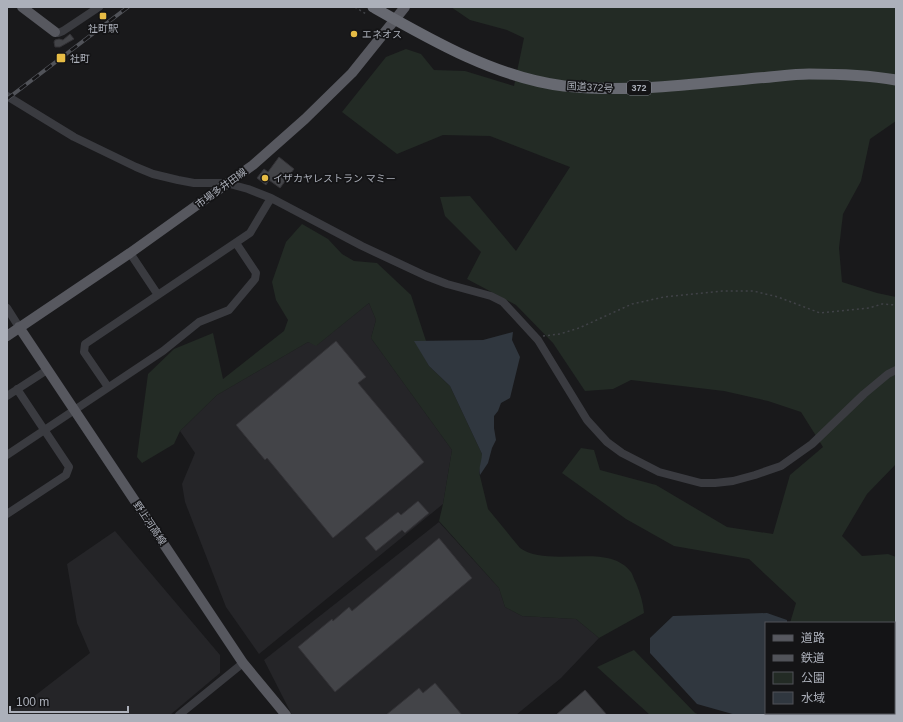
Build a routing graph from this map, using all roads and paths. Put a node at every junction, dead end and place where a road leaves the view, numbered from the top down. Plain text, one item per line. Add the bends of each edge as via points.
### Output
1 (22, 7) edge
2 (99, 7) edge
3 (355, 7) edge
4 (405, 7) edge
5 (370, 11) edge
6 (395, 20) junction
7 (55, 32) joint
8 (896, 80) edge
9 (7, 96) edge
10 (226, 183) junction
11 (271, 198) junction
12 (236, 243) junction
13 (130, 253) junction
14 (158, 295) junction
15 (896, 305) edge
16 (7, 308) edge
17 (19, 327) junction
18 (7, 336) edge
19 (535, 337) junction
20 (47, 370) junction
21 (896, 370) edge
22 (108, 387) junction
23 (16, 389) junction
24 (7, 396) edge
25 (74, 410) junction
26 (44, 430) junction
27 (7, 455) edge
28 (7, 514) edge
29 (243, 662) junction
30 (179, 715) edge
31 (286, 715) edge

1 - 7 main road
2 - 7 street via 64,31
3 - 5 path
4 - 6 main road, 市場多井田線
5 - 6 highway, 国道372号 / 372
6 - 8 highway, 国道372号 / 372 via 479,62 518,76 565,86 638,88 808,74 875,76
6 - 10 main road, 市場多井田線 via 352,73 310,115 253,165
9 - 10 street via 74,137 153,174 194,183
10 - 11 street via 248,188
10 - 13 main road, 市場多井田線
11 - 12 street via 250,233
11 - 19 street via 426,276 503,302
12 - 14 street
12 - 22 street via 256,273 255,279 229,310 199,322 163,351
13 - 14 street
13 - 17 main road, 市場多井田線
14 - 22 street via 85,344 84,352
15 - 19 path via 882,304 820,313 778,297 753,291 722,290 632,304 579,328 560,334
16 - 17 street
17 - 18 main road, 市場多井田線
17 - 20 main road, 野上河高線
19 - 21 street via 587,420 607,442 622,453 659,472 701,483 733,481 780,466 812,444 864,394
20 - 23 street
20 - 25 main road, 野上河高線
22 - 25 street
23 - 24 street
23 - 26 street
25 - 26 street
25 - 29 main road, 野上河高線
26 - 27 street
26 - 28 street via 69,467 66,475
29 - 30 street
29 - 31 main road, 野上河高線

